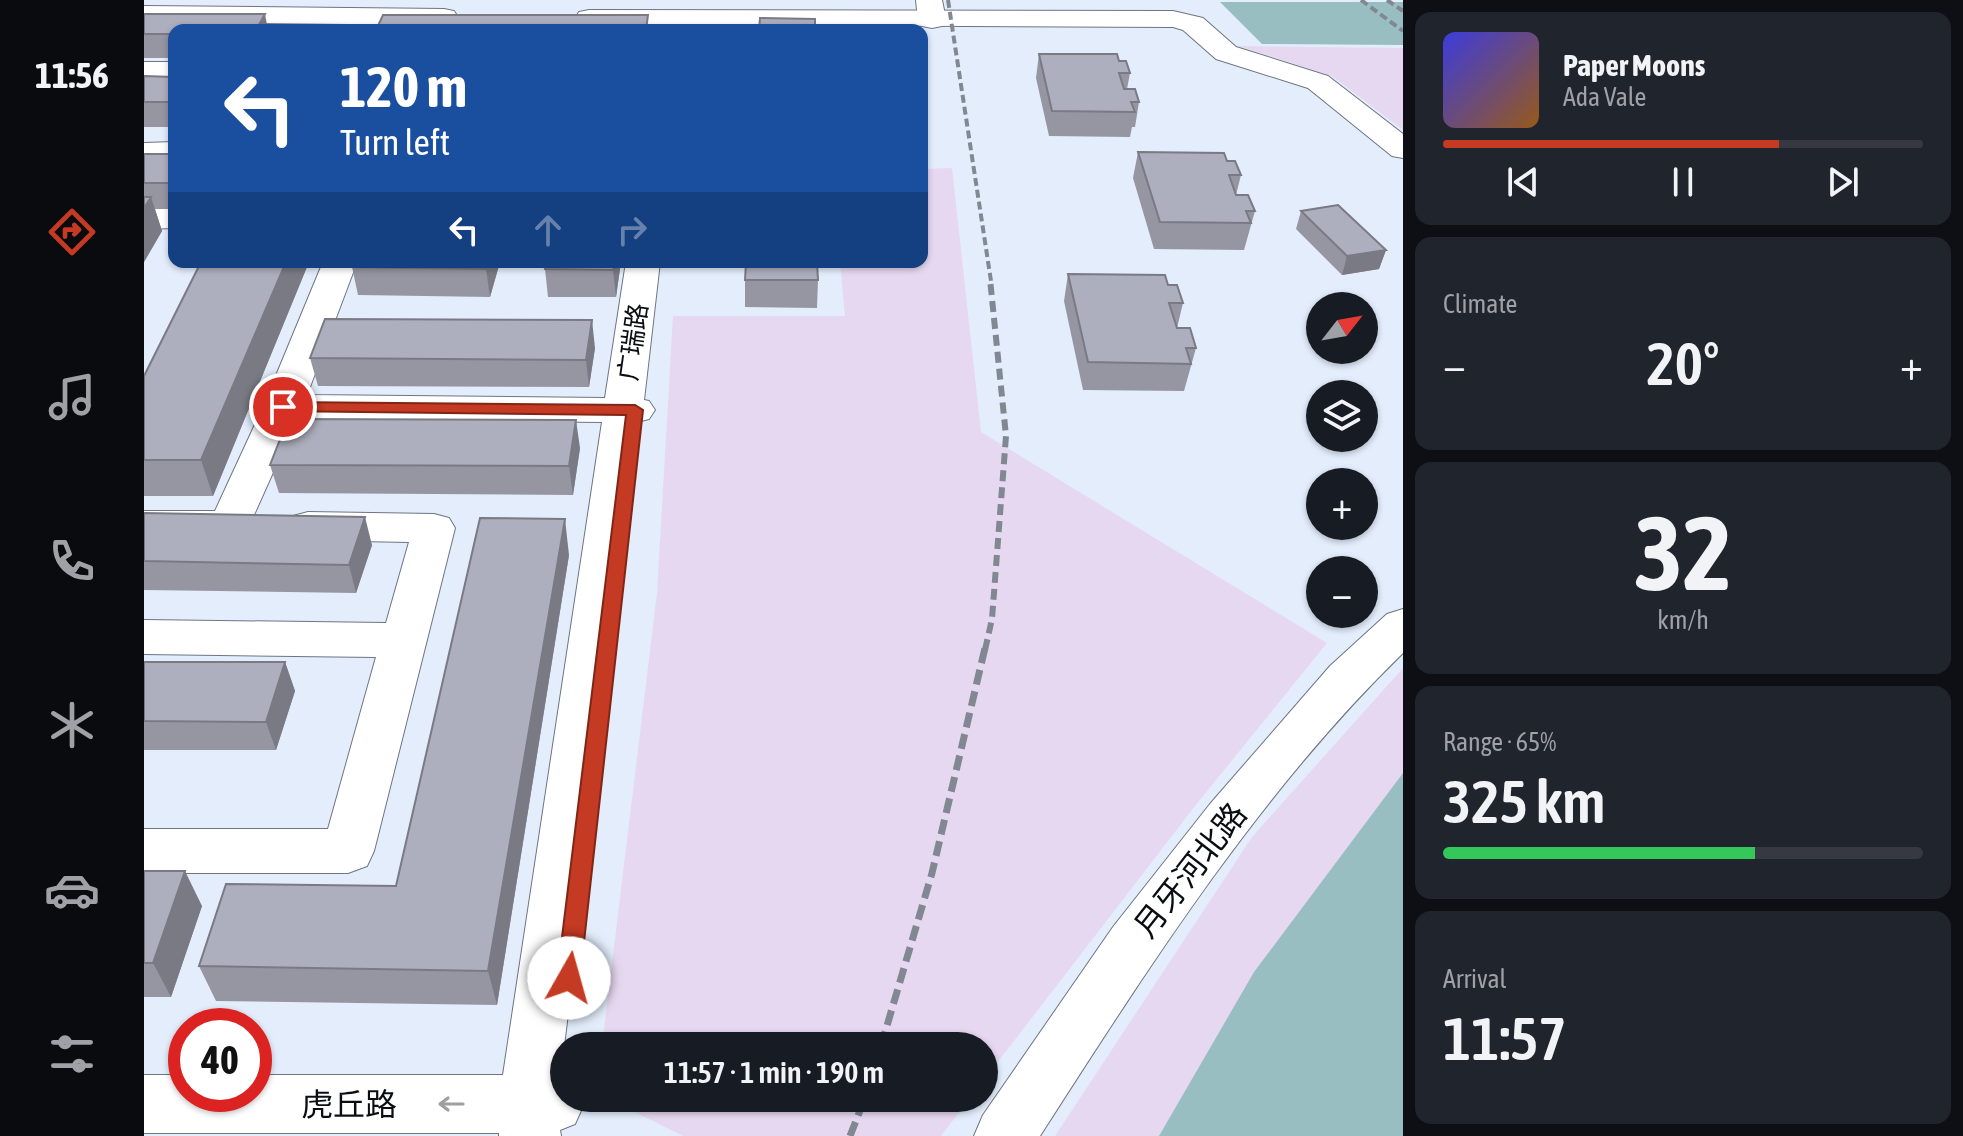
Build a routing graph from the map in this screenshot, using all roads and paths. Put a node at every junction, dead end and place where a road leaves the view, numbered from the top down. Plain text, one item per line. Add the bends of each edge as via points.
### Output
1 (931, 10) edge
2 (144, 14) edge
3 (345, 17) edge
4 (470, 20) edge
5 (144, 21) edge
6 (565, 21) edge
7 (683, 24) edge
8 (144, 71) edge
9 (168, 71) edge
10 (1403, 149) edge
11 (168, 151) edge
12 (144, 152) edge
13 (168, 218) edge
14 (144, 219) edge
15 (338, 268) edge
16 (642, 268) edge
17 (652, 268) edge
18 (283, 407) junction
19 (629, 410) junction
20 (144, 525) edge
21 (230, 525) junction
22 (1403, 626) edge
23 (144, 637) edge
24 (404, 640) junction
25 (1403, 646) edge
26 (144, 851) edge
27 (144, 1104) edge
28 (542, 1120) edge
29 (1005, 1136) edge
30 (1026, 1136) edge

1 - 7 street
1 - 10 street via 1193,24 1226,53 1318,82
2 - 3 street
3 - 4 street
3 - 5 street
6 - 7 street
8 - 9 street
11 - 12 street
13 - 14 street
15 - 18 street
16 - 19 street, 广瑞路
17 - 19 street, 广瑞路
18 - 19 street
18 - 21 street
19 - 28 street, 广瑞路
20 - 21 street
21 - 24 street via 434,528
22 - 29 street, 月牙河北路 via 1347,679 1228,819 1133,944
23 - 24 street
24 - 26 street via 348,851
25 - 30 street, 月牙河北路 via 1305,753 1249,824
28 -> 27 street, 虎丘路

